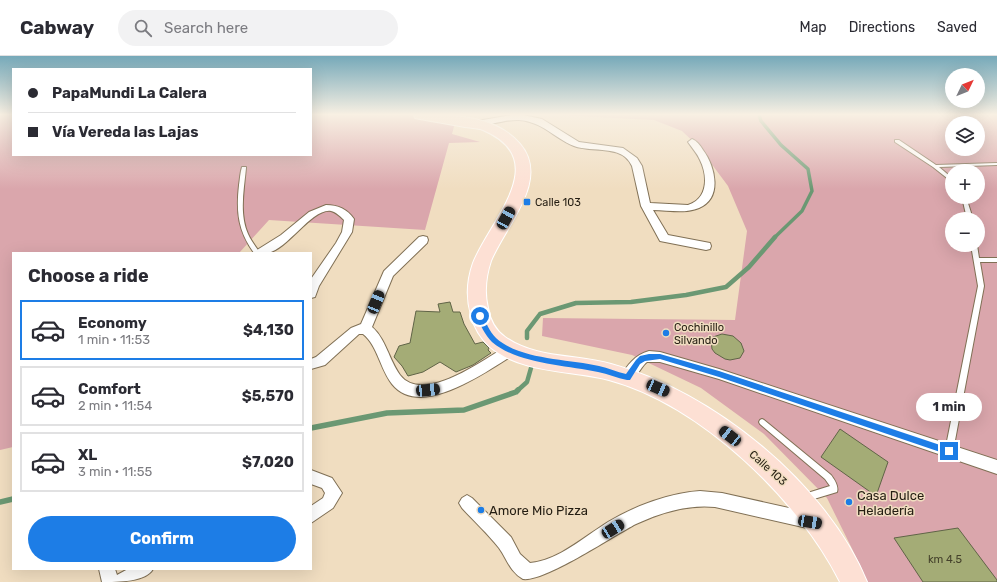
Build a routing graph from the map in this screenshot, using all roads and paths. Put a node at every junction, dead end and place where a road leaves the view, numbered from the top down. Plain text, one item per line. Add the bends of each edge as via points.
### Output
1 (509, 140) edge
2 (570, 140) edge
3 (897, 141) dead end
4 (692, 142) dead end
5 (997, 164) edge
6 (935, 166) junction
7 (244, 168) dead end
8 (945, 175) edge
9 (646, 206) junction
10 (423, 240) dead end
11 (706, 246) dead end
12 (256, 252) edge
13 (263, 252) edge
14 (975, 252) edge
15 (977, 260) junction
16 (997, 260) edge
17 (312, 290) edge
18 (365, 329) junction
19 (512, 350) junction
20 (312, 364) edge
21 (627, 378) junction
22 (762, 422) dead end
23 (949, 451) junction
24 (997, 467) edge
25 (312, 477) edge
26 (800, 498) junction
27 (467, 503) dead end
28 (312, 513) edge
29 (820, 523) junction
30 (107, 570) edge
31 (143, 570) edge
32 (110, 582) edge
33 (121, 582) edge
34 (854, 582) edge

1 - 19 main road, Calle 103 via 521,155 524,165 523,183 484,257 476,290 477,306 484,326 494,339
2 - 9 street via 578,144 620,150 634,160
3 - 6 lane
4 - 9 street via 705,158 710,174 710,190 705,198 694,207 688,208
5 - 6 lane
6 - 8 lane
7 - 12 lane via 240,217 244,234
9 - 11 street via 664,238
10 - 18 street via 388,274
13 - 17 street via 281,241 306,218 319,210 333,208 343,212 349,219 347,232
14 - 15 lane
15 - 16 lane
15 - 23 lane via 981,286
18 - 19 street via 371,333 396,378 407,388 420,391 450,385
18 - 20 street via 355,331 320,362
19 - 21 main road, Calle 103 via 541,360 599,369
21 - 23 street via 643,358 660,357 719,374
21 - 26 main road, Calle 103 via 667,392 710,419 779,476
22 - 26 lane via 833,485 834,489
23 - 24 street
25 - 28 street via 327,483 334,493 328,503
26 - 29 main road, Calle 103
27 - 29 street via 505,543 514,560 527,572 541,570 624,522 693,499 718,499
29 - 34 main road, Calle 103
30 - 32 street
31 - 33 street

